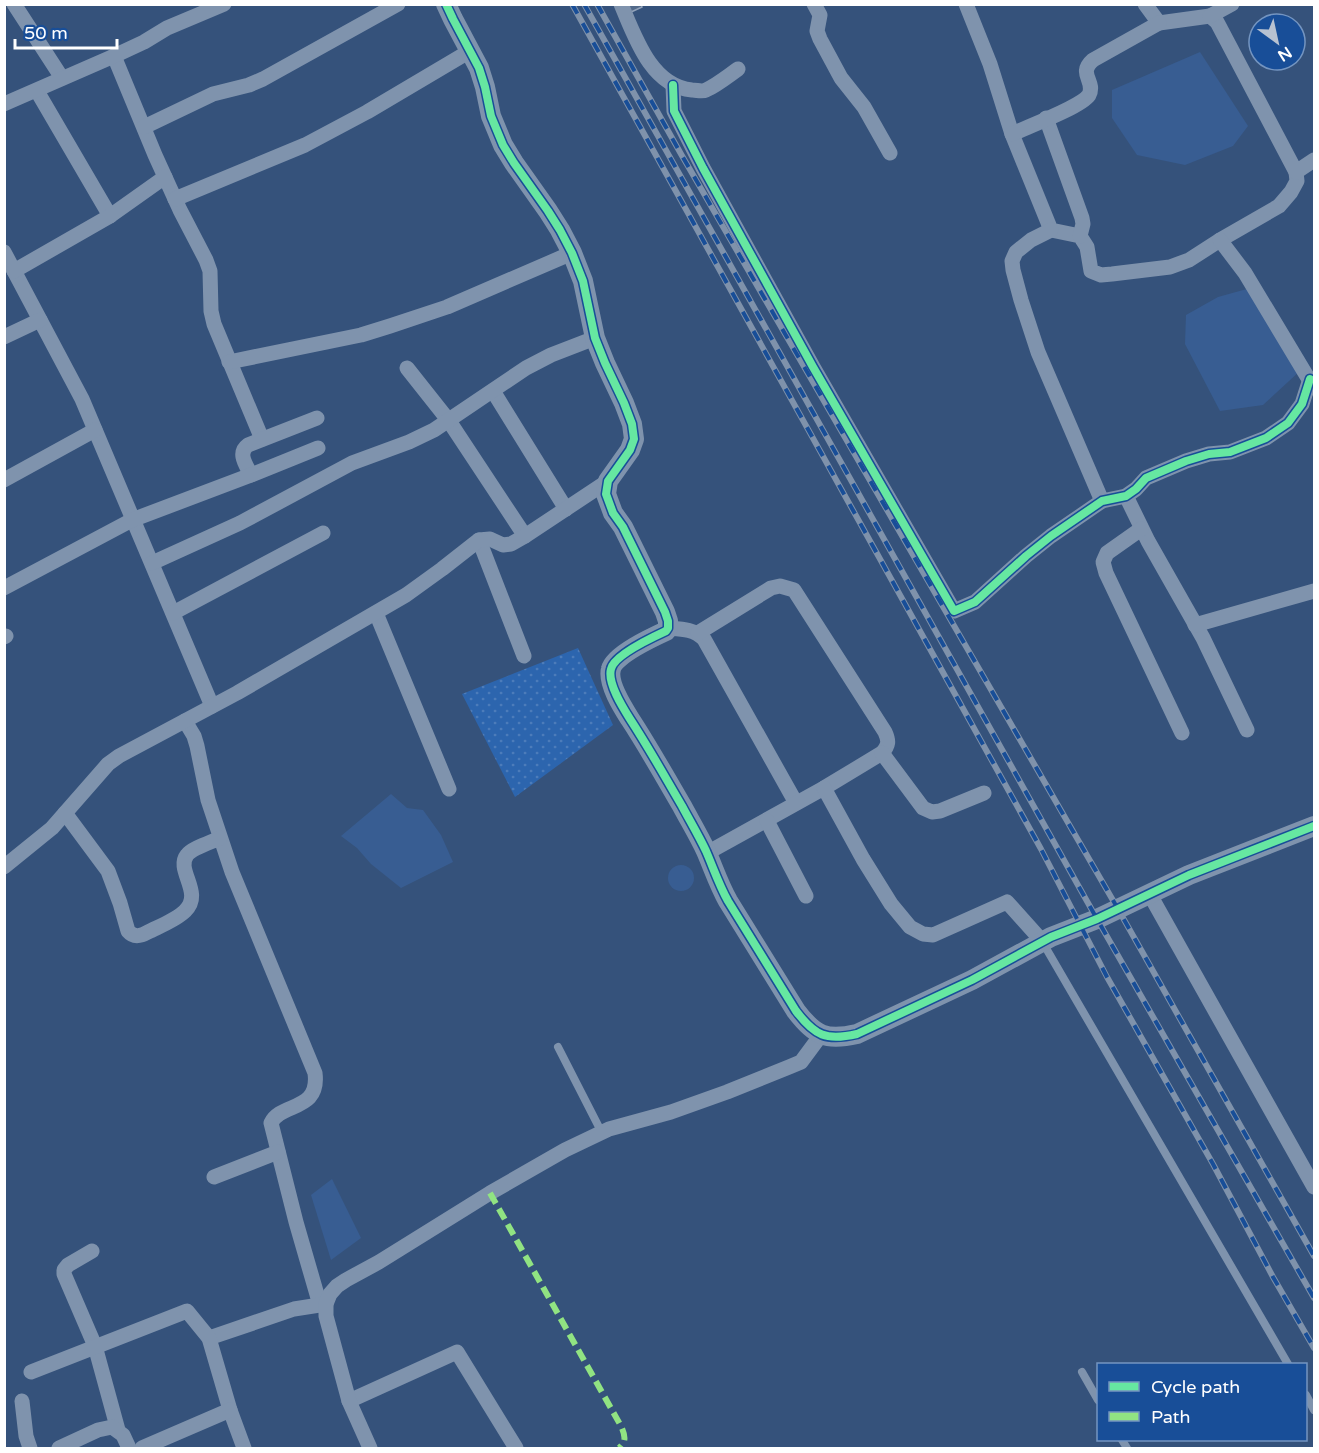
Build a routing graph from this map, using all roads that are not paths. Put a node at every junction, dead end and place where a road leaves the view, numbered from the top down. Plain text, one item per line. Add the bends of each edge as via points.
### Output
1 (14, 4) edge
2 (224, 4) edge
3 (398, 4) edge
4 (446, 4) edge
5 (621, 4) edge
6 (814, 4) edge
7 (1145, 4) edge
8 (1233, 4) edge
9 (967, 5) edge
10 (1210, 16) junction
11 (1159, 23) junction
12 (470, 51) junction
13 (114, 56) junction
14 (738, 69) dead end
15 (62, 78) junction
16 (673, 85) junction
17 (37, 91) junction
18 (4, 104) edge
19 (1046, 118) junction
20 (144, 127) junction
21 (1012, 134) junction
22 (890, 153) dead end
23 (1314, 160) edge
24 (1296, 172) junction
25 (165, 177) junction
26 (175, 199) junction
27 (110, 216) junction
28 (1051, 230) junction
29 (1080, 236) junction
30 (1220, 240) junction
31 (4, 252) edge
32 (572, 253) junction
33 (14, 271) junction
34 (40, 320) junction
35 (4, 337) edge
36 (595, 338) junction
37 (229, 362) junction
38 (407, 368) dead end
39 (1312, 384) edge
40 (493, 391) junction
41 (317, 418) dead end
42 (449, 421) junction
43 (95, 430) junction
44 (262, 439) junction
45 (318, 448) dead end
46 (251, 475) junction
47 (5, 479) edge
48 (608, 481) junction
49 (1126, 496) junction
50 (1102, 501) junction
51 (566, 509) junction
52 (132, 520) junction
53 (1141, 530) junction
54 (323, 533) dead end
55 (525, 536) junction
56 (479, 540) junction
57 (152, 563) junction
58 (4, 588) edge
59 (1314, 591) edge
60 (173, 613) junction
61 (375, 613) junction
62 (1195, 625) junction
63 (668, 628) junction
64 (698, 633) junction
65 (524, 656) dead end
66 (212, 706) junction
67 (185, 721) junction
68 (1247, 730) dead end
69 (1182, 734) dead end
70 (882, 753) junction
71 (825, 788) junction
72 (449, 789) dead end
73 (984, 793) dead end
74 (796, 803) junction
75 (65, 813) junction
76 (767, 821) junction
77 (1314, 826) edge
78 (220, 838) junction
79 (707, 853) junction
80 (4, 867) edge
81 (1149, 893) junction
82 (806, 896) dead end
83 (1042, 941) junction
84 (821, 1035) junction
85 (558, 1047) dead end
86 (602, 1132) junction
87 (278, 1152) junction
88 (214, 1177) dead end
89 (1314, 1187) edge
90 (92, 1251) dead end
91 (323, 1305) junction
92 (209, 1338) junction
93 (94, 1346) junction
94 (1287, 1363) edge
95 (31, 1372) dead end
96 (1082, 1372) dead end
97 (1097, 1398) edge
98 (22, 1401) dead end
99 (349, 1401) junction
100 (230, 1410) junction
101 (118, 1430) junction
102 (30, 1449) edge
103 (59, 1449) edge
104 (129, 1449) edge
105 (142, 1449) edge
106 (244, 1449) edge
107 (370, 1449) edge
108 (516, 1449) edge

1 - 15 street
2 - 13 street via 166,28
3 - 20 street via 263,79 213,94
4 - 12 street
5 - 16 street via 640,47 656,70
6 - 22 street via 820,15 819,39
7 - 11 street
8 - 10 street
9 - 21 street
10 - 11 street
10 - 24 street via 1223,32
11 - 19 street via 1087,65 1091,88 1088,96
12 - 26 street via 313,141
12 - 32 street via 503,145
13 - 15 street
13 - 20 street
14 - 16 street via 704,91
15 - 17 street
16 - 50 street via 674,111 703,168 954,611 975,602 1043,543
17 - 18 street
17 - 27 street
19 - 21 street
19 - 29 street via 1082,218
20 - 25 street
21 - 28 street
23 - 24 street
24 - 30 street via 1298,181 1279,206
25 - 26 street
25 - 27 street
26 - 37 street via 210,271 211,311
27 - 33 street
28 - 29 street
28 - 50 street via 1016,252 1013,270 1038,352
29 - 30 street via 1087,247 1091,271 1101,275 1170,267
30 - 39 street via 1245,273
31 - 33 street
32 - 36 street via 584,281
32 - 37 street via 447,307 390,326
33 - 34 street
34 - 35 street
34 - 43 street
36 - 40 street via 538,362
36 - 48 street via 624,403 634,439
37 - 44 street
38 - 42 street
39 - 49 street via 1288,423 1266,438 1230,452 1186,461 1146,478
40 - 42 street
40 - 51 street
41 - 44 street
42 - 55 street
42 - 57 street via 409,442 352,463 240,523
43 - 47 street
43 - 52 street
44 - 46 street via 248,445 242,454
45 - 46 street
46 - 52 street
48 - 51 street
48 - 63 street via 606,494 613,513 660,601
49 - 50 street
49 - 53 street
51 - 55 street
52 - 57 street
52 - 58 street
53 - 62 street
53 - 69 street via 1107,553 1103,562
54 - 60 street
55 - 56 street via 503,545
56 - 61 street via 406,595
56 - 65 street
57 - 60 street
59 - 62 street
60 - 66 street
61 - 66 street
61 - 72 street
62 - 68 street
63 - 64 street
63 - 79 street via 614,661 610,676
64 - 70 street via 771,588 780,586 794,591 885,732 888,740
64 - 74 street via 710,646
66 - 67 street
67 - 75 street via 108,764
67 - 78 street via 197,746
70 - 71 street
70 - 73 street via 923,808 932,812
71 - 74 street
71 - 83 street via 863,859 910,927 933,935 1007,902
74 - 76 street
75 - 78 street via 108,871 128,931 136,936 186,910 192,893 185,870 186,856
75 - 80 street
76 - 79 street
76 - 82 street
77 - 81 street
78 - 87 street via 315,1073 310,1097 272,1120
79 - 84 street via 728,901 774,976 805,1022
81 - 83 street
81 - 89 street
83 - 84 street via 972,980 857,1034 829,1038
83 - 94 lane
84 - 86 street via 801,1062 693,1104
85 - 86 lane
86 - 91 street via 514,1179 346,1280
87 - 88 street
87 - 91 street
90 - 93 street via 68,1265 64,1274
91 - 92 street via 294,1310
91 - 99 street
92 - 93 street via 187,1311
92 - 100 street
93 - 95 street
93 - 101 street
96 - 97 lane
98 - 102 street
99 - 107 street
99 - 108 street via 457,1352
100 - 105 street
100 - 106 street
101 - 103 street via 98,1430
101 - 104 street

